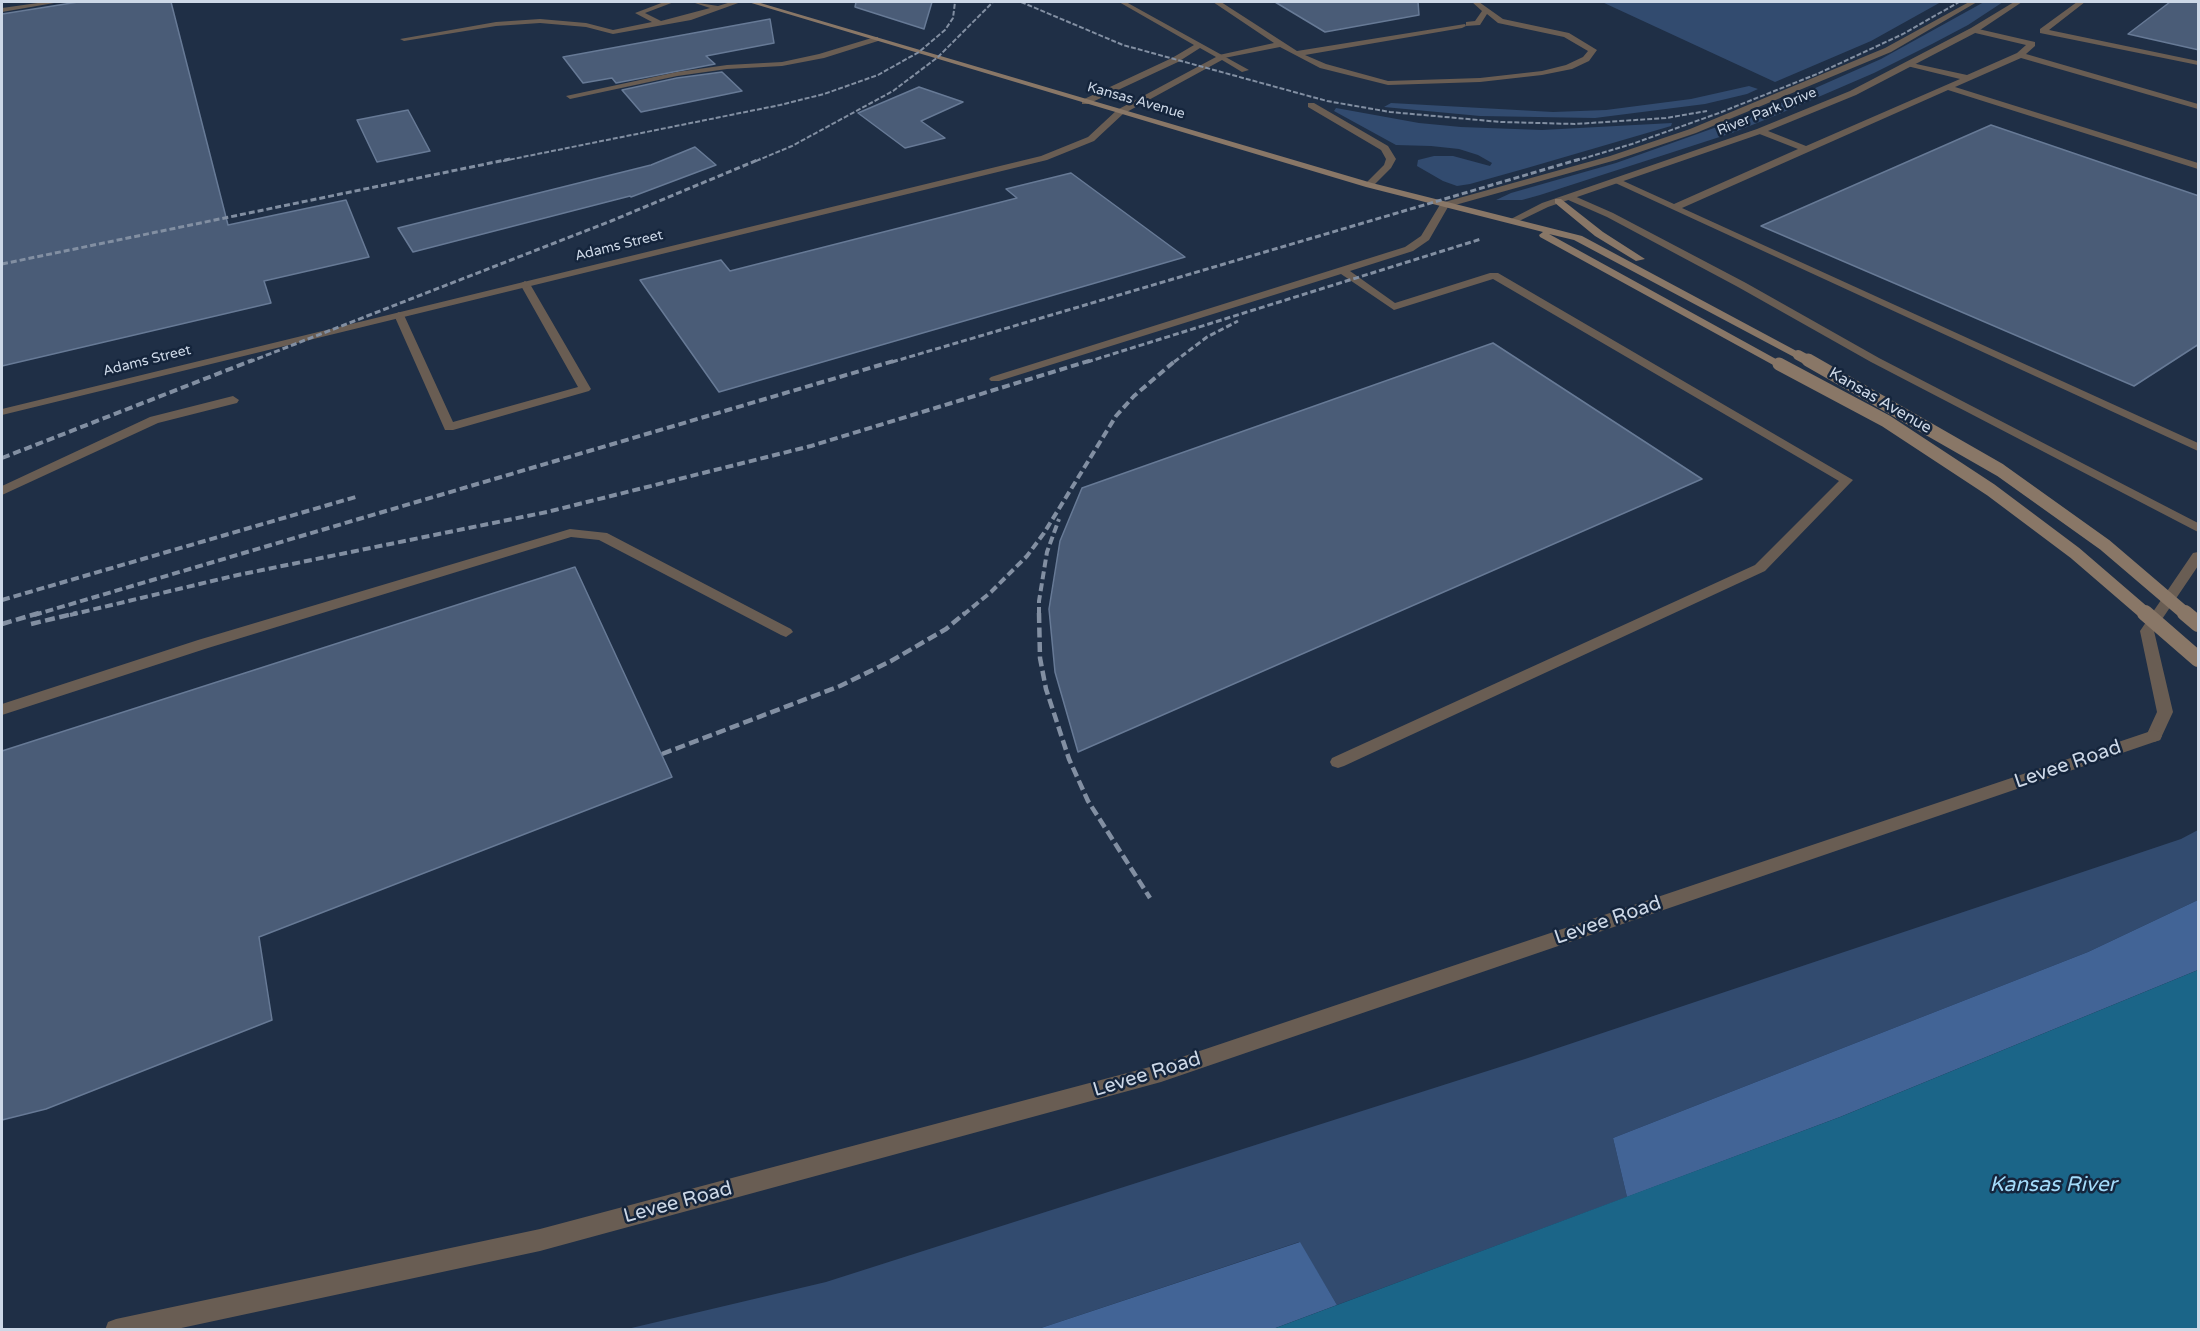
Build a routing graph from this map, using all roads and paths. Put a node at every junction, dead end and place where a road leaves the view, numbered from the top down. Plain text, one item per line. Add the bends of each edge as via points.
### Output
1 (56, 2) edge
2 (670, 2) edge
3 (695, 2) edge
4 (737, 2) edge
5 (751, 2) edge
6 (1122, 2) edge
7 (1216, 2) edge
8 (1475, 2) edge
9 (1973, 2) edge
10 (2018, 2) edge
11 (2081, 2) edge
12 (717, 8) junction
13 (2, 10) edge
14 (1486, 10) junction
15 (661, 23) junction
16 (1974, 30) junction
17 (2043, 31) junction
18 (404, 39) dead end
19 (875, 39) junction
20 (1281, 44) junction
21 (2032, 44) junction
22 (1200, 45) junction
23 (1296, 54) junction
24 (2020, 55) junction
25 (1222, 57) junction
26 (2199, 63) edge
27 (1910, 64) junction
28 (1245, 70) dead end
29 (1966, 78) junction
30 (1948, 87) junction
31 (570, 96) dead end
32 (1085, 102) junction
33 (1311, 105) dead end
34 (2199, 107) edge
35 (1120, 112) junction
36 (1760, 131) junction
37 (1808, 150) junction
38 (2199, 166) edge
39 (1616, 181) junction
40 (1369, 185) junction
41 (1564, 199) junction
42 (1444, 206) junction
43 (1675, 207) junction
44 (1514, 220) junction
45 (1342, 270) junction
46 (525, 284) junction
47 (399, 315) junction
48 (1743, 326) junction
49 (995, 379) dead end
50 (233, 400) dead end
51 (2, 412) edge
52 (2199, 447) edge
53 (2, 491) edge
54 (2199, 528) edge
55 (2199, 556) edge
56 (2199, 624) edge
57 (786, 632) dead end
58 (2199, 659) edge
59 (2, 710) edge
60 (1338, 762) dead end
61 (116, 1329) edge

1 - 13 street
2 - 15 street via 639,13
3 - 12 street
4 - 12 street
5 - 19 main road, Kansas Avenue
6 - 22 street
7 - 20 street
8 - 14 street
9 - 42 street via 1888,50 1693,131
10 - 16 street, River Park Drive
11 - 17 street
12 - 15 street
14 - 23 street via 1477,23
14 - 23 street via 1500,21 1566,35 1593,50 1586,59 1569,67 1542,73 1388,83 1323,66
15 - 18 street via 613,32 586,25 496,24
16 - 21 street
16 - 27 street, River Park Drive
17 - 21 street
17 - 26 street
19 - 31 street via 802,60 677,74
19 - 32 main road, Kansas Avenue
20 - 23 street
20 - 25 street, Adams Street
21 - 24 street
22 - 25 street
22 - 32 street
24 - 29 street
24 - 34 street
25 - 28 street
25 - 35 street, Adams Street
27 - 29 street
27 - 36 street, River Park Drive via 1853,93
29 - 30 street
30 - 37 street
30 - 38 street
32 - 35 main road, Kansas Avenue
33 - 40 street via 1385,148 1391,159 1388,166
35 - 40 main road, Kansas Avenue
35 - 46 street, Adams Street via 1091,139 1044,158
36 - 37 street
36 - 39 street, River Park Drive
37 - 43 street
39 - 41 street, River Park Drive
39 - 43 street
40 - 42 main road, Kansas Avenue
41 - 44 street, River Park Drive
41 - 48 main road via 1599,234
41 - 54 street via 1610,215 1875,360
42 - 44 main road, Kansas Avenue
42 - 45 street via 1425,238 1409,249
43 - 52 street
44 - 48 main road, Kansas Avenue via 1578,238
44 - 58 main road, Kansas Avenue, bridge via 1886,421 1982,483 2075,553
45 - 49 street
45 - 60 street via 1394,307 1494,275 1847,480 1760,568
46 - 47 street, Adams Street
46 - 47 street via 585,389 449,427
47 - 51 street, Adams Street
48 - 56 main road, Kansas Avenue, bridge via 2000,470 2105,546
50 - 53 street via 154,420
55 - 61 street, Levee Road via 2147,631 2165,712 2154,736 1161,1073 540,1240
57 - 59 street via 602,536 570,533 203,644

